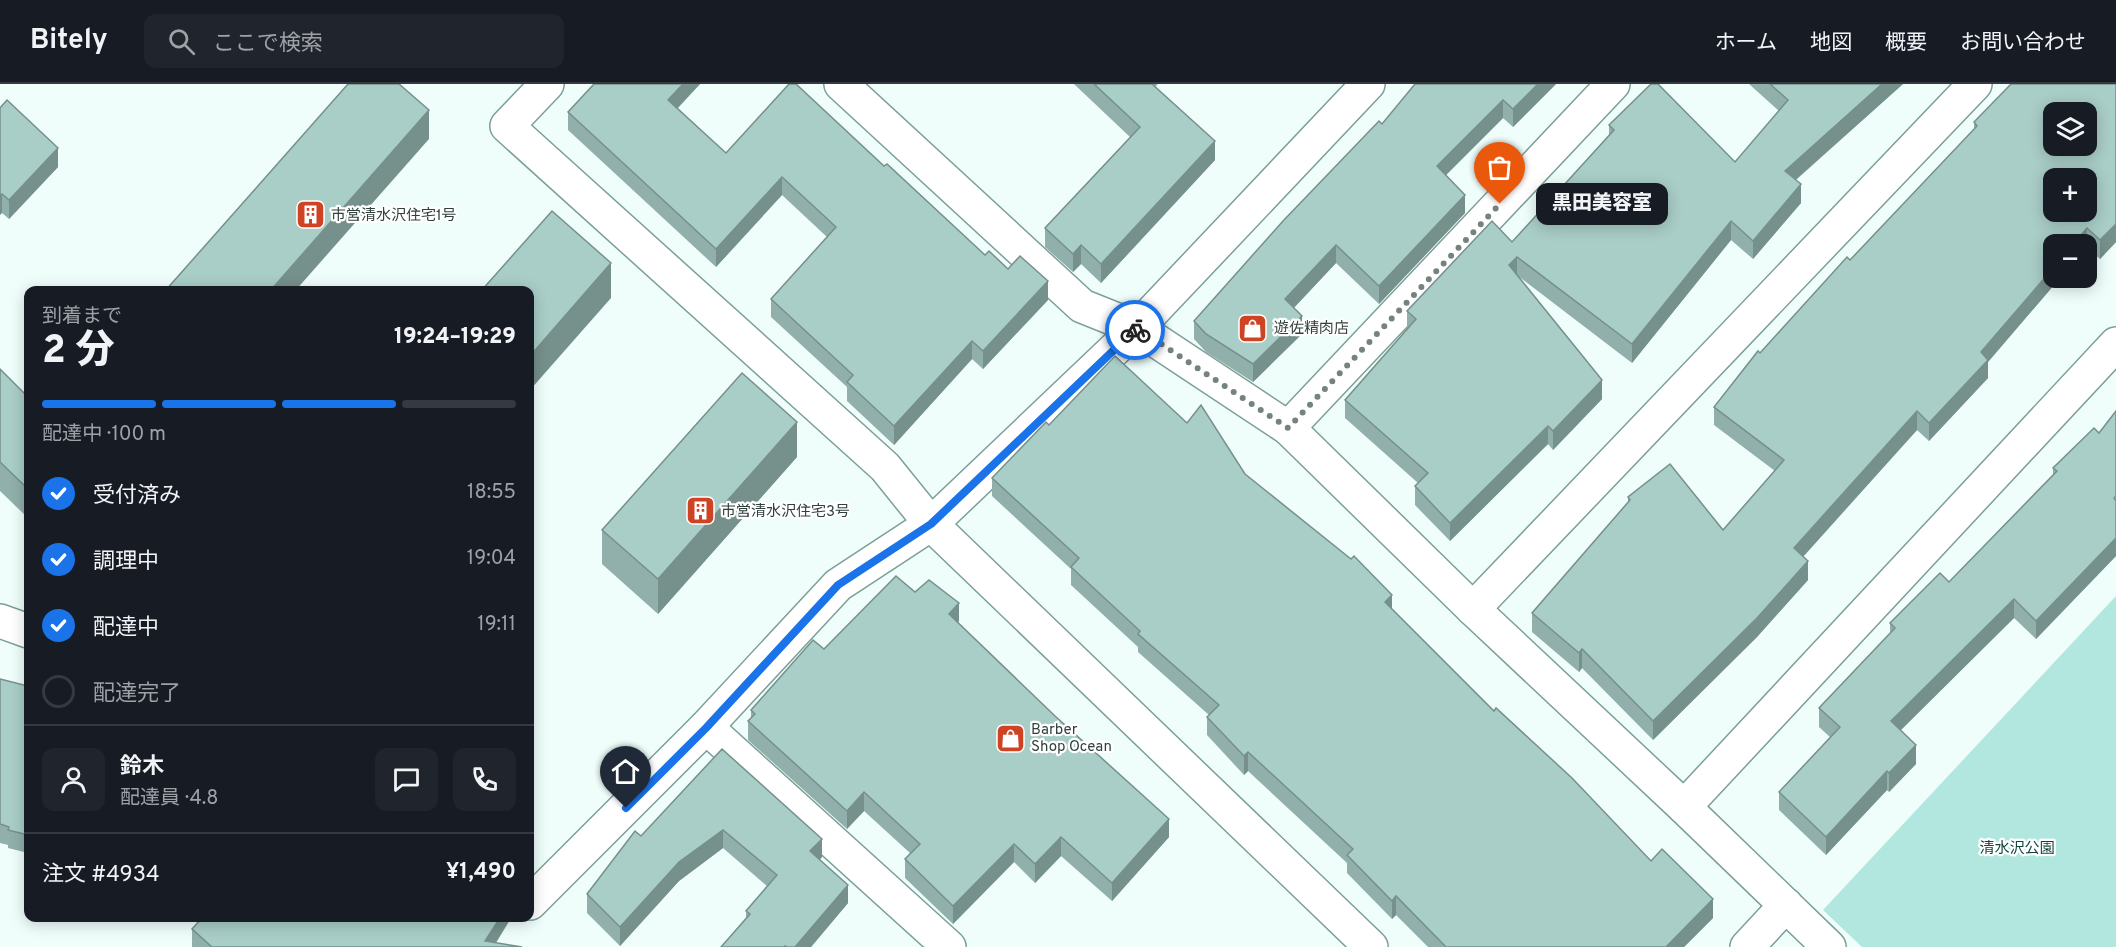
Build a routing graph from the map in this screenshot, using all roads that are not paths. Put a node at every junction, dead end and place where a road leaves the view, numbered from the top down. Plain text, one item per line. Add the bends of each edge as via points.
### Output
1 (547, 84) edge
2 (842, 84) edge
3 (1368, 84) edge
4 (1613, 84) edge
5 (1975, 84) edge
6 (1137, 328) junction
7 (2116, 344) edge
8 (1288, 428) junction
9 (931, 524) junction
10 (1473, 609) junction
11 (0, 621) edge
12 (24, 630) edge
13 (706, 728) junction
14 (1684, 807) junction
15 (534, 899) edge
16 (1786, 905) junction
17 (949, 947) edge
18 (1371, 947) edge
19 (1747, 947) edge
20 (1829, 947) edge

1 - 9 street via 507,126 885,467
2 - 6 street via 1082,306
3 - 6 street
4 - 8 street
5 - 10 street
6 - 8 street
6 - 9 street
7 - 14 street
8 - 10 street
9 - 13 street via 838,585
9 - 18 street
10 - 14 street
11 - 12 street
13 - 15 street
13 - 17 street
14 - 16 street
16 - 19 street
16 - 20 street

